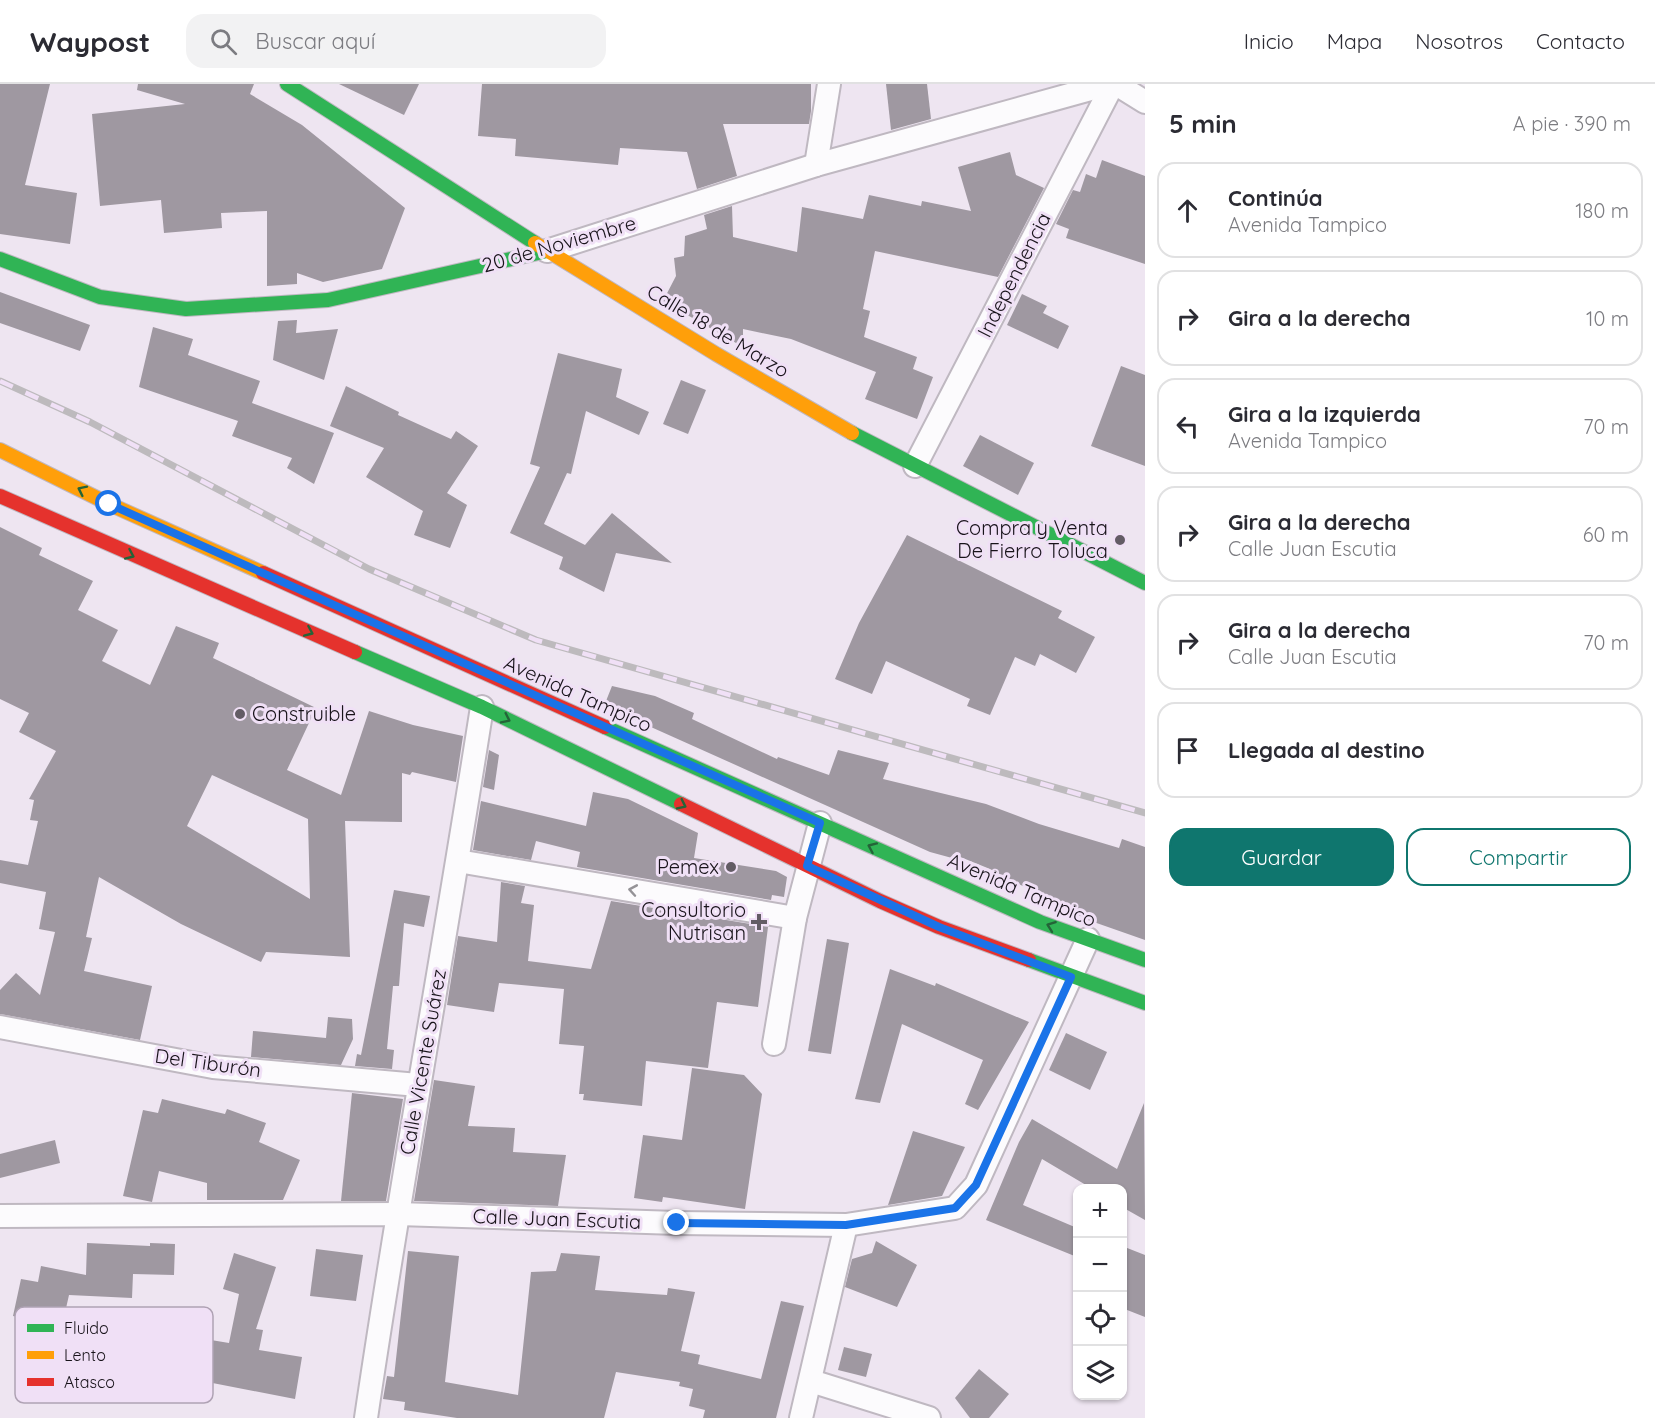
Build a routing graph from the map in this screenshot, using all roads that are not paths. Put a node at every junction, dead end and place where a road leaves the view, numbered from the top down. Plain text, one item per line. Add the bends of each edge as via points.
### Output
1 (287, 84) edge
2 (829, 84) edge
3 (1113, 84) edge
4 (1145, 102) edge
5 (816, 165) junction
6 (547, 250) junction
7 (0, 259) edge
8 (0, 450) edge
9 (915, 466) junction
10 (0, 496) edge
11 (1145, 583) edge
12 (482, 707) junction
13 (820, 823) junction
14 (458, 861) junction
15 (807, 866) junction
16 (795, 918) junction
17 (1088, 939) junction
18 (1145, 960) edge
19 (1071, 977) junction
20 (1145, 1003) edge
21 (0, 1027) edge
22 (774, 1044) dead end
23 (418, 1085) junction
24 (398, 1214) junction
25 (0, 1216) edge
26 (846, 1225) junction
27 (811, 1381) junction
28 (366, 1418) edge
29 (801, 1418) edge
30 (929, 1418) edge

1 - 6 main road, Calle 18 de Marzo
2 - 5 street
3 - 4 street
3 - 5 street, 20 de Noviembre
3 - 9 street, Independencia
5 - 6 street, 20 de Noviembre
6 - 7 main road, 20 de Noviembre via 328,300 186,309 100,297
6 - 9 main road, Calle 18 de Marzo via 779,391
13 -> 8 main road, Avenida Tampico via 120,509
9 - 11 main road, Calle 18 de Marzo
10 -> 12 main road
12 - 14 street, Calle Vicente Suárez
12 -> 15 main road
13 - 15 street
17 -> 13 main road, Avenida Tampico via 1040,922
16 -> 14 street
14 - 23 street, Calle Vicente Suárez
15 - 16 street
15 - 19 main road via 939,927
16 - 22 street
17 - 18 main road, Avenida Tampico
17 - 19 street, Calle Juan Escutia
19 - 20 main road
19 - 26 street, Calle Juan Escutia via 976,1185 955,1208
21 - 23 street, Del Tiburón via 213,1067
23 - 24 street, Calle Vicente Suárez
24 - 25 street, Calle Juan Escutia
24 - 26 street, Calle Juan Escutia
24 - 28 street, Calle Vicente Suárez
26 - 27 street
27 - 29 street
27 - 30 street

